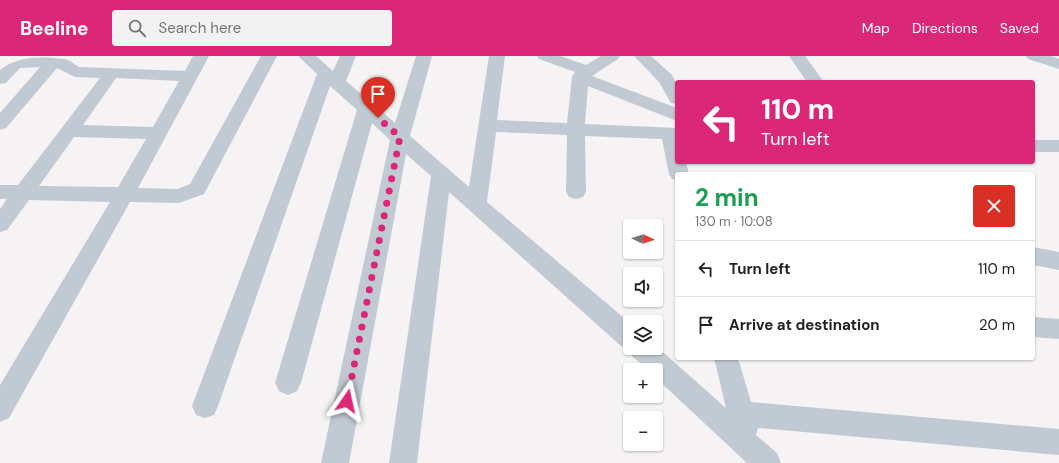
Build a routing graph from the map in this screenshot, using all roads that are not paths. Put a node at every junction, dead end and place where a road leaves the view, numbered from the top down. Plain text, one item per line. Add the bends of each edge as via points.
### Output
1 (201, 56) edge
2 (269, 56) edge
3 (306, 56) edge
4 (348, 56) edge
5 (424, 56) edge
6 (497, 56) edge
7 (545, 56) edge
8 (612, 56) edge
9 (642, 56) edge
10 (798, 56) edge
11 (1034, 56) edge
12 (53, 63) junction
13 (1059, 64) edge
14 (112, 74) junction
15 (583, 74) junction
16 (190, 76) junction
17 (332, 78) junction
18 (0, 79) edge
19 (815, 80) edge
20 (675, 95) edge
21 (367, 108) junction
22 (675, 115) edge
23 (0, 124) edge
24 (488, 126) junction
25 (576, 129) junction
26 (69, 131) junction
27 (159, 133) junction
28 (674, 134) edge
29 (400, 137) junction
30 (1035, 146) edge
31 (1059, 146) edge
32 (441, 173) junction
33 (0, 192) edge
34 (24, 192) junction
35 (576, 192) dead end
36 (124, 195) junction
37 (477, 204) junction
38 (0, 224) edge
39 (1035, 256) edge
40 (1059, 261) edge
41 (1035, 327) edge
42 (1059, 329) edge
43 (623, 332) edge
44 (648, 355) edge
45 (727, 360) edge
46 (288, 383) dead end
47 (205, 406) dead end
48 (0, 409) edge
49 (741, 414) junction
50 (1059, 442) edge
51 (757, 458) edge
52 (335, 463) edge
53 (403, 463) edge

1 - 16 street
2 - 36 street via 197,189 179,196
3 - 17 street
4 - 17 street
5 - 29 street
6 - 24 street
7 - 15 street
8 - 15 street
9 - 20 street via 666,79
10 - 19 street
11 - 13 street
12 - 14 street via 64,64 75,72
12 - 18 street via 17,63
12 - 23 street
14 - 16 street
14 - 26 street
15 - 22 street
15 - 25 street
16 - 27 street
17 - 21 street
17 - 47 street
21 - 29 street
21 - 46 street
24 - 25 street
24 - 37 street
25 - 28 street
25 - 35 street
26 - 27 street
26 - 34 street
27 - 36 street
29 - 32 street
29 - 52 street
30 - 31 street
32 - 37 street
32 - 53 street
33 - 34 street
34 - 36 street
34 - 38 street
36 - 48 street
37 - 43 street
39 - 40 street
41 - 42 street
44 - 51 street
45 - 49 street
49 - 50 street
49 - 51 street

